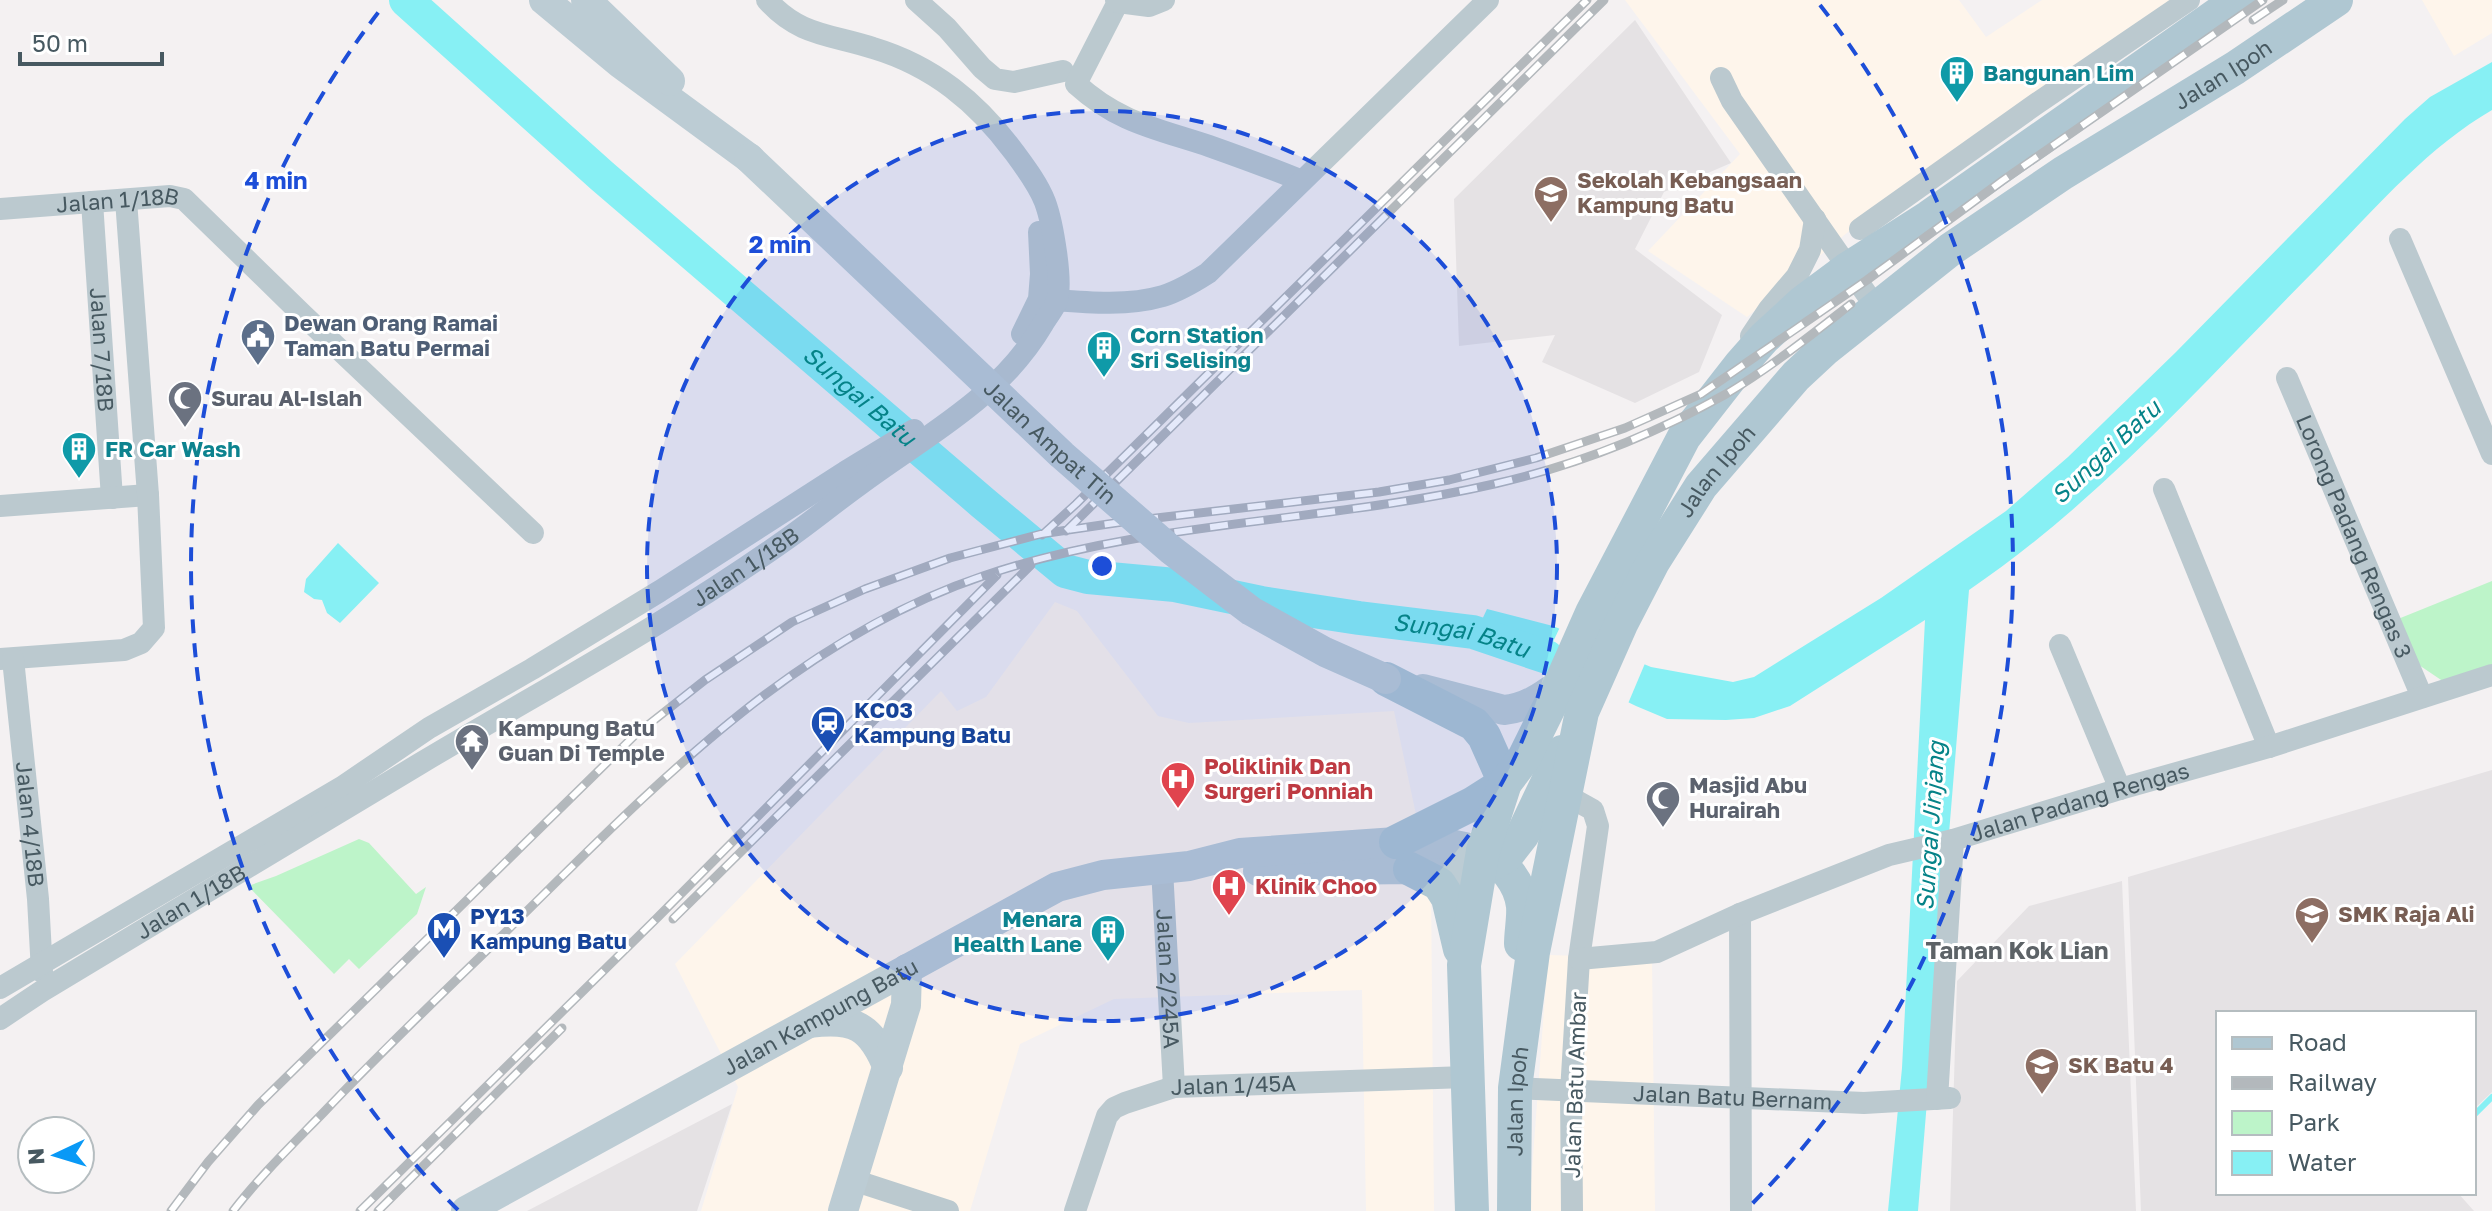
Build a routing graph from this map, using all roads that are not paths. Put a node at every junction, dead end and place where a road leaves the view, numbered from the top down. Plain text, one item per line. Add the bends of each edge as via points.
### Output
1 (544, 0) edge
2 (754, 0) edge
3 (767, 0) edge
4 (916, 0) edge
5 (1164, 0) edge
6 (1488, 0) edge
7 (2189, 0) edge
8 (2238, 0) edge
9 (2336, 0) edge
10 (587, 1) edge
11 (1117, 1) edge
12 (1063, 71) dead end
13 (1721, 78) dead end
14 (749, 158) junction
15 (1302, 181) junction
16 (126, 200) junction
17 (92, 202) junction
18 (0, 209) edge
19 (1929, 217) junction
20 (1815, 219) junction
21 (1860, 229) junction
22 (2400, 239) dead end
23 (1849, 268) junction
24 (1048, 300) junction
25 (1877, 309) junction
26 (2287, 378) dead end
27 (1684, 437) junction
28 (2492, 454) edge
29 (854, 477) junction
30 (2164, 489) dead end
31 (148, 495) junction
32 (112, 498) junction
33 (0, 506) edge
34 (762, 526) junction
35 (533, 533) dead end
36 (778, 545) junction
37 (1607, 618) junction
38 (2060, 645) dead end
39 (6, 659) edge
40 (2492, 675) edge
41 (1386, 679) junction
42 (2422, 697) junction
43 (1577, 698) junction
44 (1537, 731) junction
45 (2269, 747) junction
46 (1505, 783) junction
47 (2120, 789) junction
48 (1566, 795) junction
49 (1951, 840) junction
50 (1403, 856) junction
51 (1487, 861) junction
52 (1175, 868) junction
53 (1740, 914) junction
54 (1579, 959) junction
55 (42, 962) junction
56 (1464, 965) junction
57 (907, 969) junction
58 (0, 988) edge
59 (42, 991) junction
60 (0, 1019) edge
61 (808, 1023) junction
62 (888, 1068) junction
63 (1466, 1077) junction
64 (1174, 1087) junction
65 (1515, 1088) junction
66 (1571, 1092) junction
67 (1740, 1099) junction
68 (853, 1180) junction
69 (466, 1211) edge
70 (843, 1211) edge
71 (948, 1211) edge
72 (1075, 1211) edge
73 (1472, 1211) edge
74 (1514, 1211) edge
75 (1572, 1211) edge
76 (1741, 1211) edge

1 - 14 street, Jalan Ampat Tin
2 - 24 street, Jalan 1/18B via 788,34 914,75 966,111 1032,201
3 - 24 street via 794,24 918,65 973,103 1021,161 1045,203 1056,255
4 - 12 street via 995,79 1014,82
5 - 11 street via 1149,6
6 - 15 street
7 - 21 street
8 - 19 main road, Jalan Ipoh
9 - 25 main road, Jalan Ipoh via 2063,173 1951,249
10 - 14 street, Jalan Ampat Tin
11 - 15 street via 1076,84 1126,120
13 - 20 street
14 - 41 street, Jalan Ampat Tin, bridge via 1062,455 1170,549 1251,611
15 - 24 street via 1208,273 1184,287 1125,302
16 - 17 street, Jalan 1/18B
16 - 31 street, Jalan 7/18B
16 - 35 street, Jalan 1/18B via 184,199
17 - 18 street, Jalan 1/18B
17 - 32 street, Jalan 7/18B
19 - 21 street
19 - 23 main road, Jalan Ipoh
20 - 21 street
20 - 23 street
20 - 27 street via 1810,250 1797,276
22 - 28 street
23 - 25 street
23 - 27 main road, Jalan Ipoh via 1764,338
24 - 29 street, Jalan 1/18B via 958,411
25 - 37 main road, Jalan Ipoh via 1796,376 1701,486 1653,562
26 - 42 street, Lorong Padang Rengas 3
27 - 37 main road, Jalan Ipoh
29 - 34 street, Jalan 1/18B
29 - 36 street, Jalan 1/18B
30 - 45 street
31 - 32 street
31 - 39 street, Jalan 7/18B via 154,628 141,643 124,650
32 - 33 street
34 - 36 street
34 - 55 street, Jalan 1/18B via 429,728 342,787
36 - 59 street, Jalan 1/18B via 589,666
37 - 43 main road, Jalan Ipoh
38 - 47 street
39 - 55 street, Jalan 4/18B
40 - 42 street, Jalan Padang Rengas
41 - 43 street, Jalan Ampat Tin via 1504,710
41 - 44 street, Jalan Ampat Tin via 1489,721
41 - 46 main road via 1474,724
42 - 45 street, Jalan Padang Rengas
43 - 44 main road via 1549,731
43 - 48 main road, Jalan Ipoh
43 - 51 main road via 1523,834 1506,856
44 - 46 main road, Jalan Ipoh
45 - 47 street, Jalan Padang Rengas
46 - 50 main road
46 - 51 main road, Jalan Ipoh
47 - 49 street, Jalan Padang Rengas
48 - 54 street, Jalan Batu Ambar via 1593,810 1598,826
48 - 65 main road, Jalan Ipoh via 1533,952
49 - 53 street, Jalan Padang Rengas via 1889,855
49 - 67 street, Jalan Batu Bernam via 1937,1099
50 - 51 street, Jalan Kampung Batu via 1450,844
50 - 52 street, Jalan Kampung Batu via 1240,853
50 - 56 main road via 1439,884 1448,898
51 - 56 main road, Jalan Ipoh
51 - 65 main road via 1513,879 1523,905
52 - 57 street, Jalan Kampung Batu via 1103,875 1057,887
52 - 64 street, Jalan 2/245A
53 - 54 street, Jalan Padang Rengas via 1657,952
53 - 67 street
54 - 66 street, Jalan Batu Ambar
55 - 58 street, Jalan 1/18B
55 - 59 street, Jalan 4/18B
56 - 63 main road, Jalan Ipoh
57 - 61 street, Jalan Kampung Batu
57 - 62 street via 906,1005
59 - 60 street, Jalan 1/18B
61 - 62 street via 846,1021 860,1027 876,1043
61 - 69 street, Jalan Kampung Batu
62 - 68 street
63 - 64 street, Jalan 1/45A
63 - 73 main road, Jalan Ipoh
64 - 72 street, Jalan 1/45A via 1125,1103 1107,1116
65 - 66 street, Jalan Batu Bernam
65 - 74 main road, Jalan Ipoh
66 - 67 street, Jalan Batu Bernam
66 - 75 street, Jalan Batu Ambar
67 - 76 street
68 - 70 street
68 - 71 street

